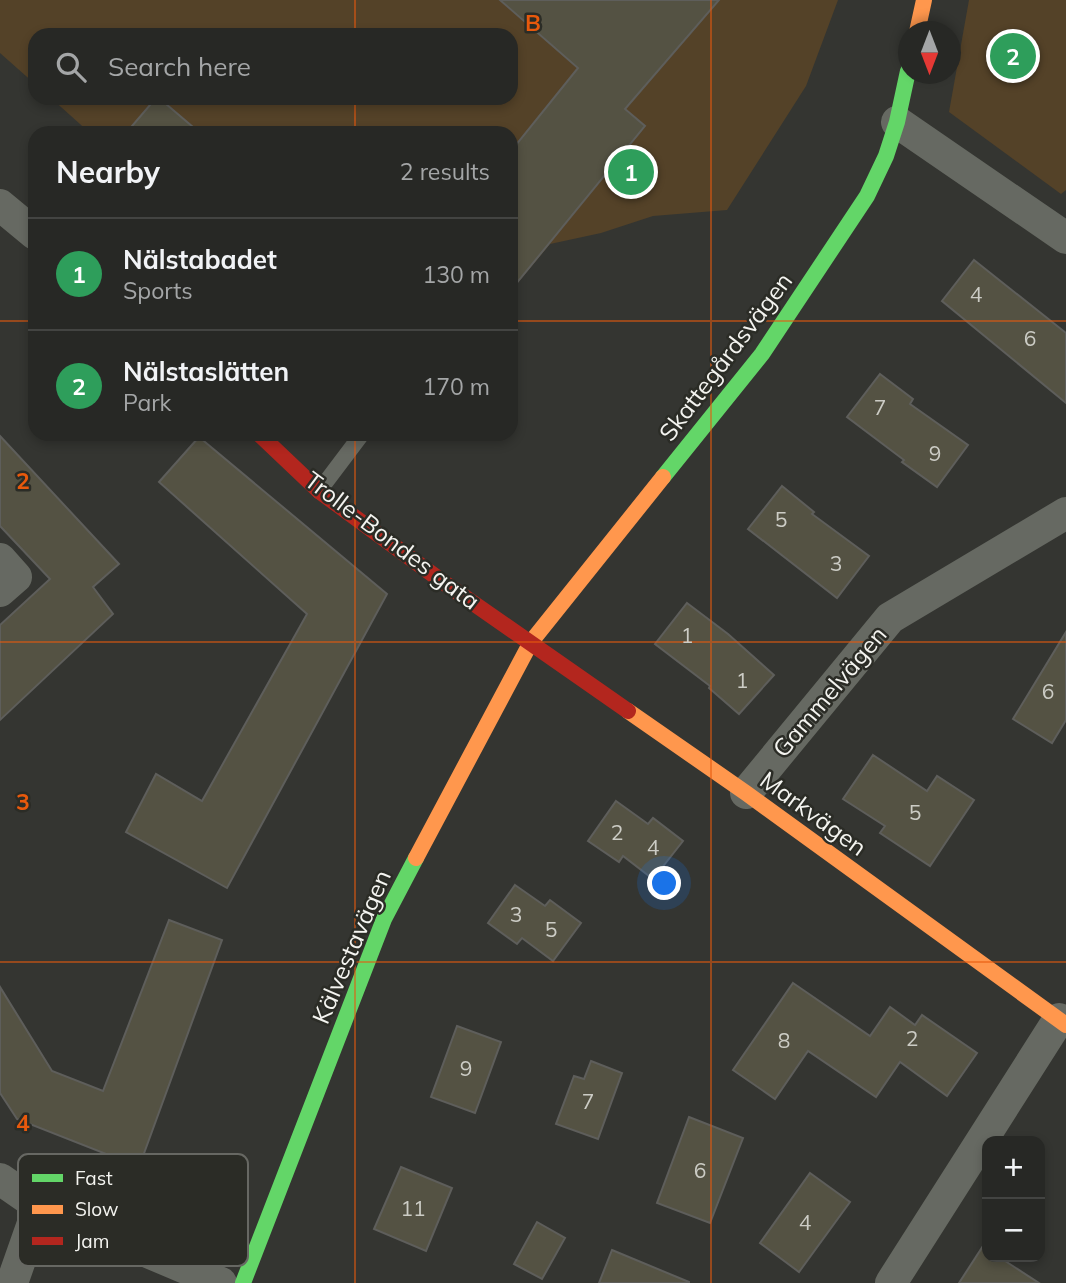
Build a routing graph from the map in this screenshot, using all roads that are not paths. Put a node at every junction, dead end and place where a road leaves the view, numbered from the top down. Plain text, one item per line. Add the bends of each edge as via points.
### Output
1 (924, 0) edge
2 (919, 21) edge
3 (905, 84) edge
4 (897, 122) junction
5 (0, 205) edge
6 (28, 228) edge
7 (1066, 237) edge
8 (266, 441) edge
9 (357, 441) edge
10 (319, 491) junction
11 (1066, 513) edge
12 (0, 559) edge
13 (0, 591) edge
14 (531, 642) junction
15 (746, 793) junction
16 (1062, 1022) edge
17 (0, 1179) edge
18 (18, 1191) edge
19 (18, 1266) edge
20 (181, 1266) edge
21 (12, 1283) edge
22 (221, 1283) edge
23 (243, 1283) edge
24 (891, 1283) edge

1 - 2 street
3 - 4 street, Skattegårdsvägen
4 - 7 street
4 - 14 street, Skattegårdsvägen via 867,196 762,354
5 - 6 street
8 - 10 street, Trolle-Bondes gata
9 - 10 lane
10 - 14 street, Trolle-Bondes gata
11 - 15 street, Gammelvägen via 890,618
12 - 13 street via 16,577
14 - 15 street, Markvägen
14 - 23 street, Kälvestavägen via 384,919
15 - 16 street, Markvägen
16 - 24 street
17 - 18 street
19 - 21 street
20 - 22 street

